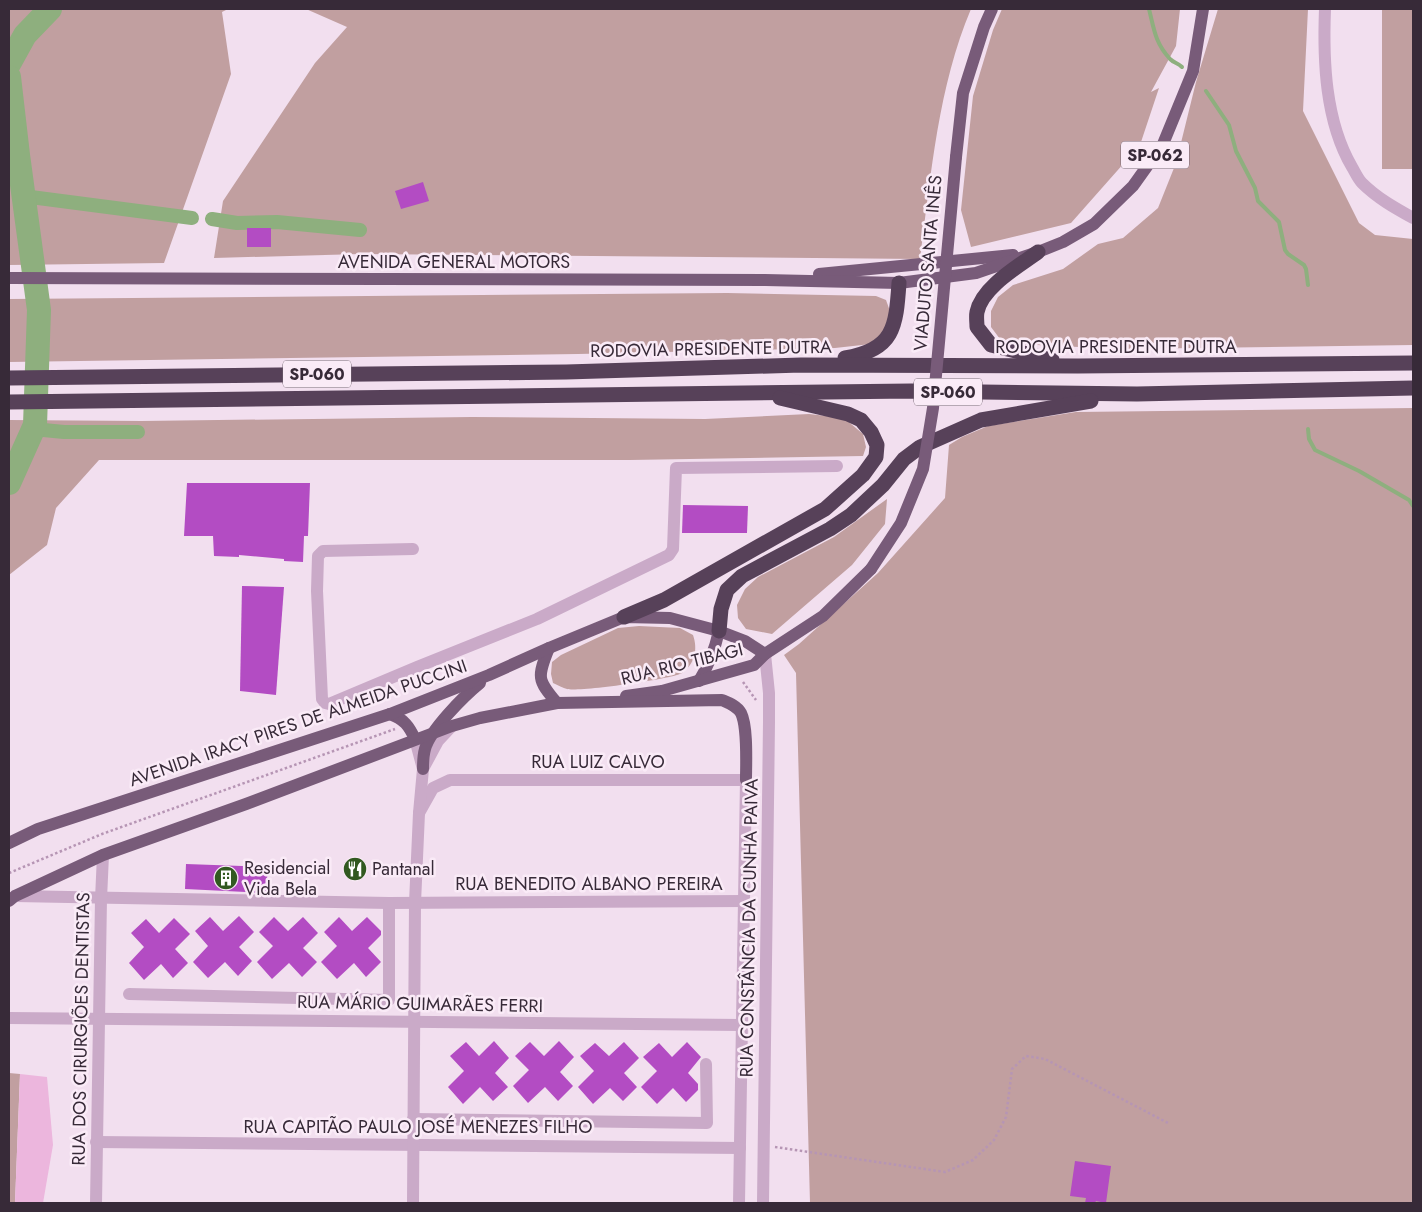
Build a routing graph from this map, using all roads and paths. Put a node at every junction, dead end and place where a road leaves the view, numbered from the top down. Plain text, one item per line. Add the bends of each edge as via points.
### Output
1 (992, 9) edge
2 (1203, 9) edge
3 (1325, 9) edge
4 (1413, 218) edge
5 (1038, 252) junction
6 (923, 264) junction
7 (9, 278) edge
8 (765, 280) junction
9 (900, 283) junction
10 (1413, 363) edge
11 (801, 365) junction
12 (1078, 366) junction
13 (9, 378) edge
14 (1413, 388) edge
15 (759, 393) junction
16 (1137, 394) junction
17 (9, 402) edge
18 (837, 466) dead end
19 (413, 549) dead end
20 (871, 569) joint
21 (624, 617) junction
22 (719, 631) junction
23 (549, 648) junction
24 (765, 654) junction
25 (490, 675) junction
26 (699, 681) junction
27 (586, 702) junction
28 (558, 703) junction
29 (390, 714) junction
30 (408, 725) junction
31 (452, 726) junction
32 (434, 732) junction
33 (415, 739) junction
34 (422, 769) junction
35 (746, 780) junction
36 (419, 813) junction
37 (9, 843) edge
38 (103, 855) junction
39 (9, 873) edge
40 (12, 898) edge
41 (101, 899) junction
42 (744, 901) junction
43 (389, 903) junction
44 (415, 903) junction
45 (129, 994) dead end
46 (9, 1018) edge
47 (98, 1018) junction
48 (414, 1021) junction
49 (741, 1025) junction
50 (706, 1064) dead end
51 (413, 1119) junction
52 (1168, 1123) dead end
53 (96, 1142) junction
54 (413, 1144) junction
55 (764, 1145) junction
56 (740, 1148) junction
57 (96, 1203) edge
58 (413, 1203) edge
59 (739, 1203) edge
60 (763, 1203) edge

1 - 20 main road, VIADUTO SANTA INÊS, bridge via 963,94 933,408 923,469 901,523
2 - 5 main road, SP-062 via 1193,71 1163,144 1133,186 1094,224
3 - 4 street via 1324,40 1330,100 1347,158 1361,182 1379,198
5 - 6 main road
5 - 9 main road, SP-062 via 976,273
5 - 12 highway via 998,281 984,297 977,310 977,327 991,345
6 - 8 main road
6 - 9 main road
7 - 8 main road, AVENIDA GENERAL MOTORS
8 - 9 main road, AVENIDA GENERAL MOTORS
9 - 11 highway via 890,334 878,348 862,356
10 - 12 highway, RODOVIA PRESIDENTE DUTRA / SP-060
11 - 12 highway, RODOVIA PRESIDENTE DUTRA / SP-060
11 - 13 highway, RODOVIA PRESIDENTE DUTRA / SP-060 via 566,372
14 - 16 highway, SP-060
15 - 16 highway, SP-060
15 - 17 highway, SP-060
15 - 21 highway via 861,420 877,445 876,456 863,475 825,508 664,600
16 - 22 highway via 981,420 920,446 851,515 742,576 727,590
18 - 19 street via 676,468 673,549 669,555 537,619 325,703 322,700 317,591 320,552
20 - 24 main road, RUA RIO TIBAGI via 822,616
21 - 22 main road via 670,618
21 - 23 main road, AVENIDA IRACY PIRES DE ALMEIDA PUCCINI
22 - 24 main road
22 - 26 main road via 716,648
23 - 25 main road, AVENIDA IRACY PIRES DE ALMEIDA PUCCINI
23 - 28 main road via 540,670 541,682
24 - 26 main road, RUA RIO TIBAGI via 754,665
24 - 55 street, RUA CONSTÂNCIA DA CUNHA PAIVA via 770,722
25 - 29 main road, AVENIDA IRACY PIRES DE ALMEIDA PUCCINI
25 - 32 main road via 469,692
26 - 27 main road, RUA RIO TIBAGI
27 - 28 main road
27 - 35 main road via 722,700 733,705 741,713 745,725
28 - 31 main road
29 - 30 main road
29 - 37 main road, AVENIDA IRACY PIRES DE ALMEIDA PUCCINI via 38,829
30 - 33 main road
30 - 39 path via 102,834
31 - 32 main road
31 - 34 street
32 - 33 main road
32 - 34 main road via 425,748
33 - 34 street
33 - 38 main road
34 - 36 street
35 - 36 street, RUA LUIZ CALVO via 450,780 433,788
35 - 42 street, RUA CONSTÂNCIA DA CUNHA PAIVA
36 - 44 street
38 - 40 main road
38 - 41 street, RUA DOS CIRURGIÕES DENTISTAS
40 - 41 street, RUA BENEDITO ALBANO PEREIRA
41 - 43 street, RUA BENEDITO ALBANO PEREIRA
41 - 47 street, RUA DOS CIRURGIÕES DENTISTAS
42 - 44 street, RUA BENEDITO ALBANO PEREIRA
42 - 49 street, RUA CONSTÂNCIA DA CUNHA PAIVA
43 - 44 street, RUA BENEDITO ALBANO PEREIRA
43 - 45 street via 390,1000
44 - 48 street
46 - 47 street, RUA MÁRIO GUIMARÃES FERRI
47 - 48 street, RUA MÁRIO GUIMARÃES FERRI
47 - 53 street, RUA DOS CIRURGIÕES DENTISTAS
48 - 49 street, RUA MÁRIO GUIMARÃES FERRI
48 - 51 street
49 - 56 street, RUA CONSTÂNCIA DA CUNHA PAIVA
50 - 51 street via 706,1123
51 - 54 street
52 - 55 path via 1045,1059 1026,1056 1012,1069 1006,1117 994,1140 973,1160 945,1172
53 - 54 street, RUA CAPITÃO PAULO JOSÉ MENEZES FILHO
53 - 57 street, RUA DOS CIRURGIÕES DENTISTAS
54 - 56 street, RUA CAPITÃO PAULO JOSÉ MENEZES FILHO
54 - 58 street
55 - 60 street, RUA CONSTÂNCIA DA CUNHA PAIVA
56 - 59 street, RUA CONSTÂNCIA DA CUNHA PAIVA

